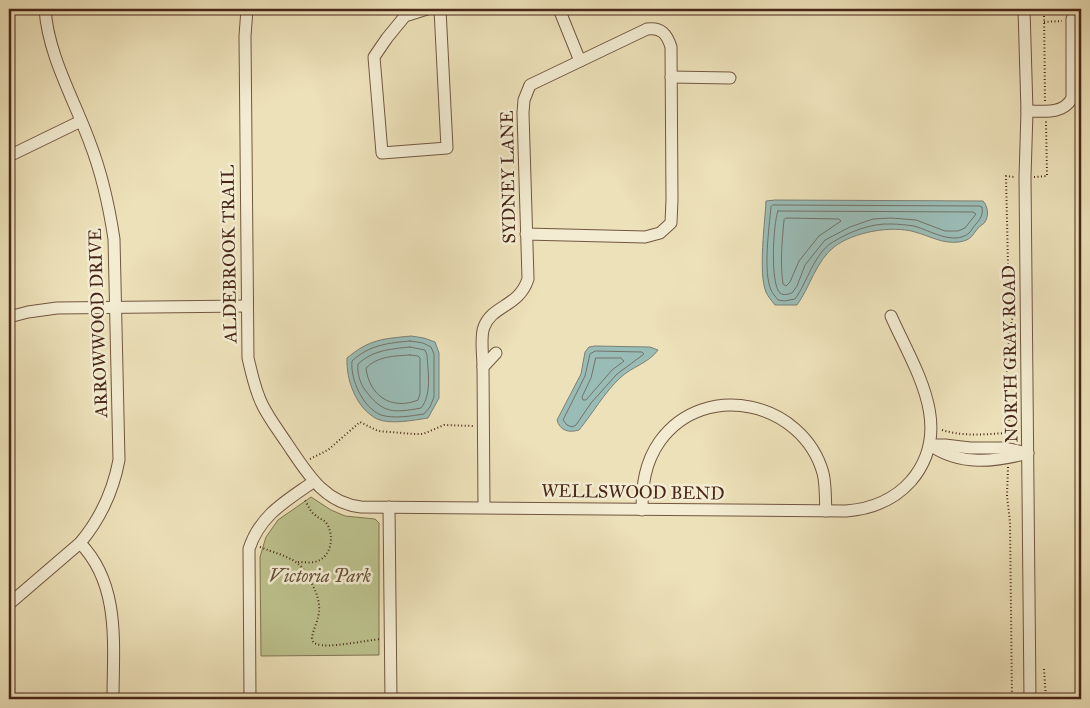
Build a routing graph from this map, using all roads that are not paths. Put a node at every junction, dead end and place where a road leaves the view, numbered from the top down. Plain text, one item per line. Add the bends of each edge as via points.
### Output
1 (45, 9) edge
2 (247, 9) edge
3 (427, 9) edge
4 (440, 9) edge
5 (560, 9) edge
6 (1024, 9) edge
7 (1075, 26) edge
8 (580, 61) junction
9 (671, 77) junction
10 (730, 78) dead end
11 (1027, 111) junction
12 (82, 121) junction
13 (9, 156) edge
14 (526, 234) junction
15 (247, 306) junction
16 (116, 307) junction
17 (891, 316) dead end
18 (9, 317) edge
19 (496, 353) dead end
20 (483, 367) junction
21 (930, 445) junction
22 (1028, 453) junction
23 (313, 482) junction
24 (390, 507) junction
25 (484, 507) junction
26 (642, 510) junction
27 (826, 511) junction
28 (80, 543) junction
29 (9, 604) edge
30 (114, 699) edge
31 (250, 699) edge
32 (391, 699) edge
33 (1030, 699) edge

1 - 12 street, ARROWWOOD DRIVE via 53,49
2 - 15 street, ALDEBROOK TRAIL
3 - 4 street via 405,16 374,57 382,153 447,148
5 - 8 street
6 - 11 street, NORTH GRAY ROAD
7 - 11 street via 1072,98 1062,108
8 - 9 street, SYDNEY LANE via 655,28 668,37
8 - 14 street, SYDNEY LANE via 530,85 526,92 523,113
9 - 10 street
9 - 14 street via 671,223 660,233 646,236
11 - 22 street, NORTH GRAY ROAD
12 - 13 street
12 - 16 street, ARROWWOOD DRIVE via 104,185 111,219
14 - 20 street, SYDNEY LANE via 528,279 525,289 518,298 491,316 483,329
15 - 16 street
15 - 23 street, ALDEBROOK TRAIL via 248,358 255,387 263,406
16 - 18 street via 47,308
16 - 28 street, ARROWWOOD DRIVE via 119,460 108,499
17 - 21 street via 928,401
19 - 20 street
20 - 25 street
21 - 22 street via 1008,454
21 - 27 street, WELLSWOOD BEND via 917,473 892,498 864,509
22 - 33 street, NORTH GRAY ROAD
23 - 24 street, WELLSWOOD BEND via 344,504
23 - 31 street via 265,518 250,548
24 - 25 street, WELLSWOOD BEND
24 - 32 street
25 - 26 street, WELLSWOOD BEND
26 - 27 street, WELLSWOOD BEND
26 - 27 street via 646,469 666,435 705,410 737,405 776,415 805,439 822,472
28 - 29 street, ARROWWOOD DRIVE
28 - 30 street via 90,552 110,594

